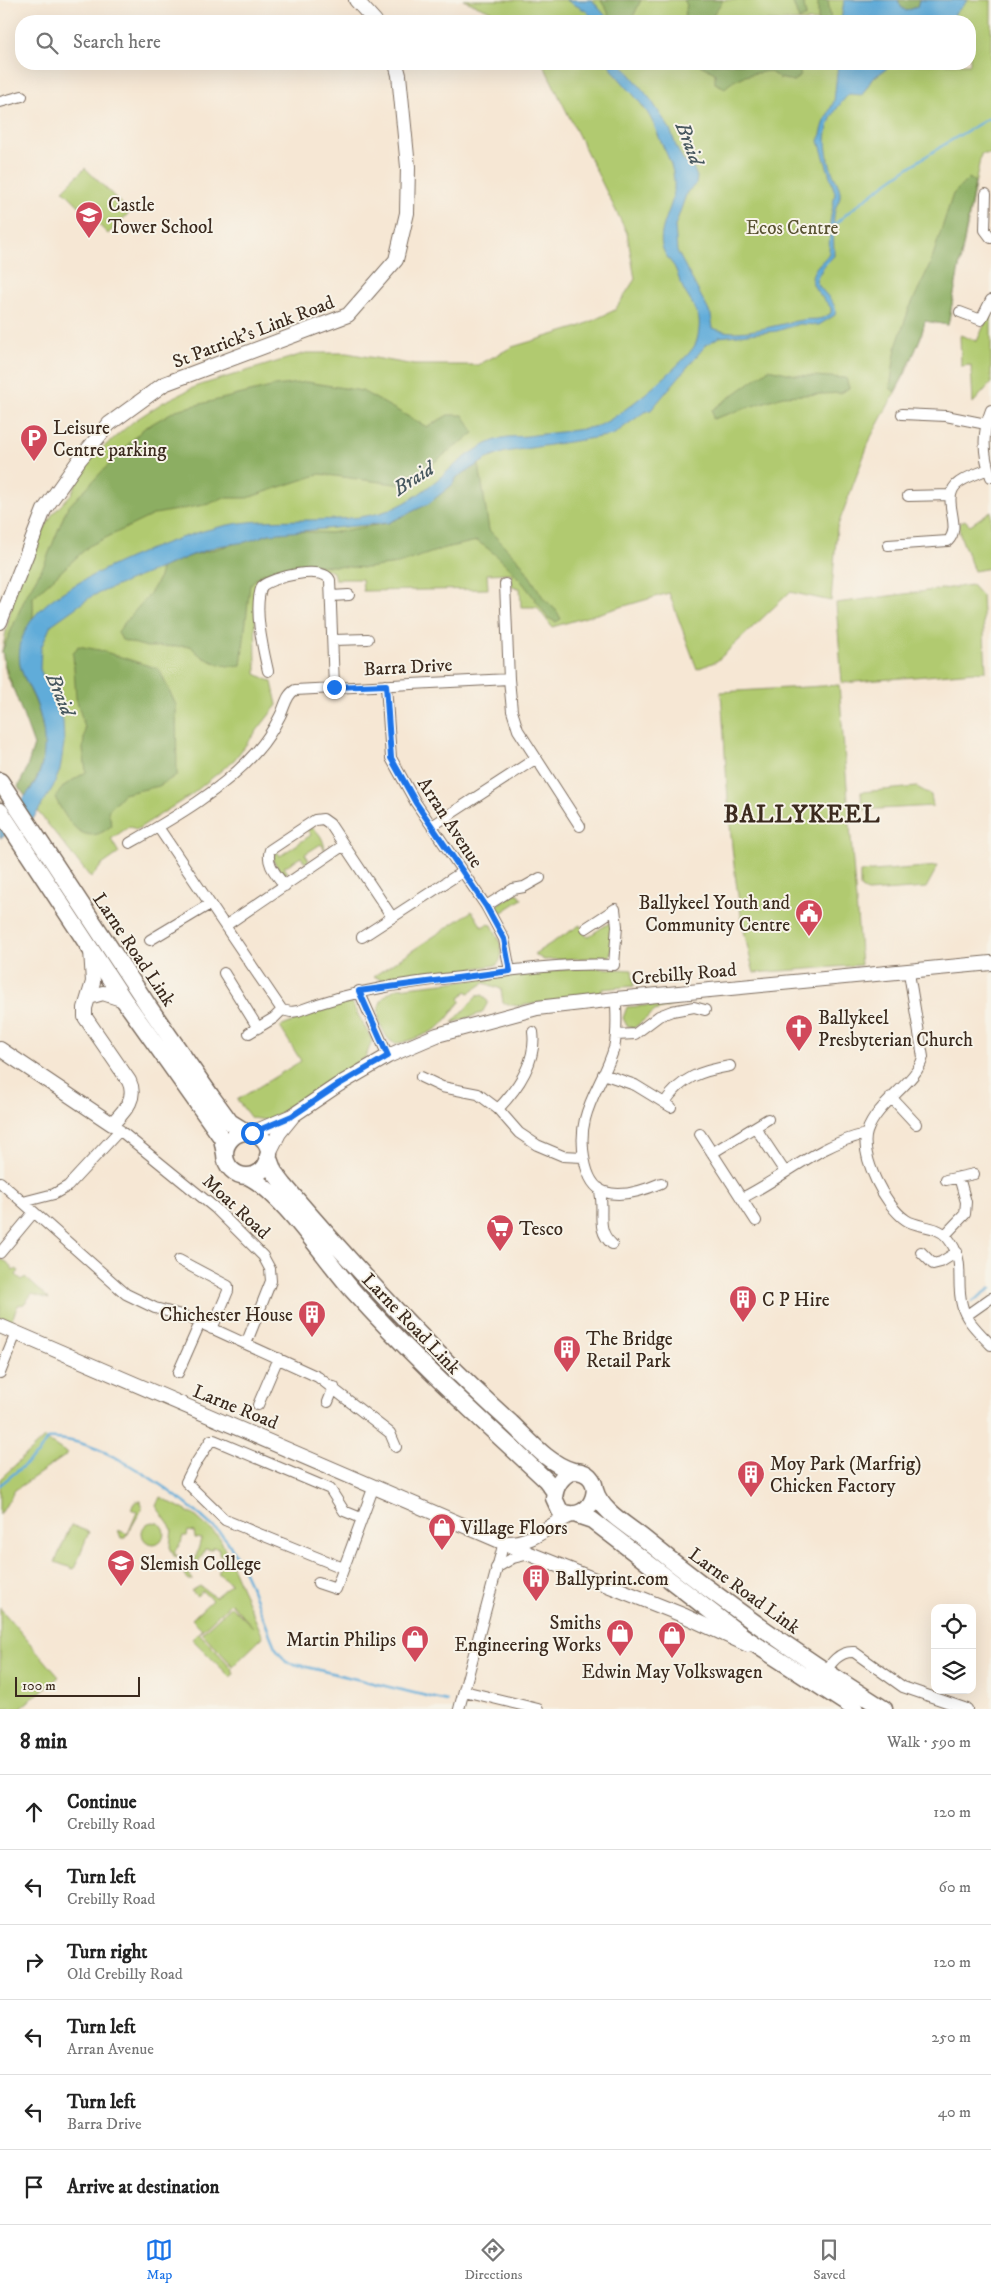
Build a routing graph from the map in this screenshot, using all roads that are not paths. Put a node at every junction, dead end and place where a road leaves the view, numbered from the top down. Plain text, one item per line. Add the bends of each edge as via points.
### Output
1 (356, 0) edge
2 (370, 15) edge
3 (398, 70) edge
4 (22, 96) dead end
5 (0, 102) edge
6 (986, 194) dead end
7 (991, 238) edge
8 (991, 300) edge
9 (960, 312) dead end
10 (991, 410) edge
11 (902, 414) dead end
12 (986, 424) junction
13 (990, 473) edge
14 (951, 494) junction
15 (908, 496) dead end
16 (888, 545) dead end
17 (505, 584) dead end
18 (349, 595) dead end
19 (331, 596) junction
20 (0, 622) edge
21 (333, 640) junction
22 (368, 640) dead end
23 (268, 671) dead end
24 (510, 679) junction
25 (386, 685) junction
26 (334, 687) junction
27 (535, 759) junction
28 (4, 786) edge
29 (0, 811) edge
30 (432, 826) junction
31 (580, 826) dead end
32 (158, 827) junction
33 (27, 837) junction
34 (130, 843) dead end
35 (344, 846) junction
36 (462, 872) junction
37 (540, 878) dead end
38 (285, 886) junction
39 (210, 904) junction
40 (486, 906) junction
41 (392, 917) junction
42 (225, 926) junction
43 (586, 928) dead end
44 (362, 937) dead end
45 (150, 940) dead end
46 (91, 950) junction
47 (991, 963) edge
48 (510, 971) junction
49 (909, 972) junction
50 (224, 973) dead end
51 (359, 991) junction
52 (89, 997) junction
53 (616, 998) junction
54 (124, 1000) junction
55 (282, 1010) junction
56 (705, 1010) dead end
57 (533, 1032) dead end
58 (616, 1035) junction
59 (0, 1049) edge
60 (388, 1056) junction
61 (730, 1066) dead end
62 (604, 1074) junction
63 (421, 1077) dead end
64 (891, 1097) junction
65 (498, 1109) junction
66 (292, 1116) junction
67 (768, 1119) dead end
68 (916, 1124) dead end
69 (116, 1127) junction
70 (755, 1127) junction
71 (249, 1132) junction
72 (700, 1134) dead end
73 (866, 1134) junction
74 (712, 1153) junction
75 (225, 1154) junction
76 (269, 1154) junction
77 (582, 1157) junction
78 (785, 1172) junction
79 (974, 1174) dead end
80 (247, 1176) junction
81 (959, 1177) junction
82 (946, 1180) dead end
83 (0, 1182) edge
84 (661, 1183) dead end
85 (599, 1188) junction
86 (742, 1198) junction
87 (23, 1202) junction
88 (34, 1212) junction
89 (756, 1221) dead end
90 (946, 1234) junction
91 (612, 1244) dead end
92 (921, 1252) dead end
93 (957, 1252) junction
94 (0, 1253) edge
95 (179, 1260) dead end
96 (991, 1298) edge
97 (967, 1315) junction
98 (200, 1324) junction
99 (0, 1326) edge
100 (212, 1329) junction
101 (16, 1333) junction
102 (246, 1344) junction
103 (991, 1345) edge
104 (278, 1358) junction
105 (0, 1373) edge
106 (178, 1373) dead end
107 (334, 1387) junction
108 (328, 1402) dead end
109 (258, 1405) dead end
110 (396, 1447) dead end
111 (573, 1471) junction
112 (374, 1486) junction
113 (595, 1490) junction
114 (555, 1495) junction
115 (574, 1515) junction
116 (361, 1518) junction
117 (546, 1529) junction
118 (506, 1542) junction
119 (530, 1554) junction
120 (344, 1568) junction
121 (496, 1568) junction
122 (318, 1583) dead end
123 (776, 1658) junction
124 (821, 1678) junction
125 (464, 1690) junction
126 (459, 1709) edge
127 (538, 1709) edge
128 (855, 1709) edge
129 (884, 1709) edge
130 (967, 1709) edge

1 - 2 street
3 - 20 street, St Patrick’s Link Road via 408,167 407,214 396,260 348,315 164,384 108,424 38,520
4 - 5 street
6 - 7 street via 985,230
8 - 9 street via 981,320
10 - 12 street
11 - 12 street via 946,416
12 - 13 street via 984,452
13 - 14 street via 959,483
14 - 15 street
14 - 16 street via 953,533 948,541
17 - 24 street
18 - 19 street
19 - 21 street
19 - 23 street via 330,577 321,574 304,573 262,586 259,594 261,641
21 - 22 street
21 - 26 street
24 - 25 street, Barra Drive
24 - 27 street via 515,722
25 - 26 street, Barra Drive
25 - 30 street, Arran Avenue via 391,758
26 - 32 street, Barra Drive via 292,692 266,740 246,763 215,789
27 - 30 street
27 - 31 street
28 - 33 main road, Larne Road Link
29 - 33 main road, Larne Road Link
30 - 36 street, Arran Avenue
32 - 34 street, Barra Drive
32 - 39 street
33 - 46 main road, Larne Road Link
33 - 71 main road, Larne Road Link via 230,1122
35 - 38 street
35 - 38 street via 330,824 320,819 274,846 269,860
35 - 41 street
36 - 40 street, Arran Avenue
36 - 41 street
37 - 40 street via 513,889
38 - 42 street
39 - 42 street
39 - 45 street
40 - 48 street, Arran Avenue via 504,939
41 - 44 street
42 - 55 street
43 - 48 street via 615,908 614,965 567,964
46 - 52 street via 94,972
46 - 54 main road, Larne Road Link
47 - 49 street, Crebilly Road
48 - 51 street
49 - 53 street, Crebilly Road
49 - 64 street via 923,1057 921,1067
50 - 55 street via 254,1030
51 - 55 street via 298,1011
51 - 60 street
52 - 54 street via 103,992
52 - 69 street via 86,1019 132,1087 130,1102
53 - 58 street
53 - 60 street, Crebilly Road via 537,1008 501,1017 438,1035
54 - 75 main road, Larne Road Link via 222,1138
56 - 58 street via 694,1006 672,1011 659,1016 635,1034
57 - 65 street via 534,1046 525,1073
58 - 62 street
59 - 69 street, Moat Road
60 - 66 street, Crebilly Road
61 - 62 street via 705,1070 689,1077 678,1085 668,1104
62 - 77 street via 584,1121
63 - 65 street via 442,1087 478,1094
64 - 68 street
64 - 73 street
65 - 77 street via 519,1133 538,1145 563,1156
66 - 71 street, Crebilly Road
66 - 76 street, Crebilly Road
67 - 70 street
69 - 87 street via 68,1186 54,1194
69 - 102 street, Moat Road via 214,1208 263,1256 270,1269 271,1281
70 - 74 street
70 - 78 street
71 - 75 main road via 229,1142
71 - 76 main road via 262,1138
72 - 74 street
73 - 78 street via 845,1138
73 - 90 street via 872,1171 895,1210 916,1226
74 - 86 street
75 - 80 main road via 234,1172
76 - 80 main road via 260,1171
76 - 111 main road, Larne Road Link via 274,1172 284,1185 395,1310 484,1399 554,1462
77 - 85 street
78 - 86 street
79 - 81 street
80 - 114 main road, Larne Road Link via 272,1192 354,1292 402,1343 546,1480
81 - 82 street
81 - 90 street via 966,1202 965,1214
83 - 87 street
84 - 85 street via 643,1191 625,1193 606,1193
85 - 91 street via 601,1229 603,1236
86 - 89 street
87 - 88 street
88 - 94 street
88 - 98 street via 126,1294
90 - 93 street
92 - 93 street via 933,1264
93 - 97 street via 961,1300
95 - 100 street via 228,1286
96 - 97 street
97 - 103 street
98 - 100 street
98 - 106 street
99 - 101 street, Larne Road
100 - 102 street
101 - 105 street
101 - 112 street, Larne Road
102 - 104 street
104 - 107 street
104 - 109 street
107 - 108 street
107 - 110 street via 390,1433
111 - 113 main road via 591,1477
111 - 114 main road via 563,1477
112 - 116 street
112 - 118 street, Larne Road
113 - 115 main road via 591,1503
113 - 124 main road, Larne Road Link via 603,1504 661,1553 784,1644
114 - 115 main road via 560,1511
114 - 117 street
115 - 117 street
115 - 123 main road, Larne Road Link via 592,1520
116 - 120 street
116 - 120 street via 344,1511 330,1489 214,1440 186,1482 225,1520
117 - 118 street via 526,1542
117 - 119 street
118 - 119 street, Larne Road
118 - 121 street
119 - 121 street via 513,1558
119 - 123 street, Larne Road via 685,1616
120 - 122 street via 336,1589
121 - 125 street
123 - 124 main road, Larne Road Link
124 - 128 main road, Larne Road Link
124 - 129 main road, Larne Road Link
124 - 130 street via 838,1656 854,1652 903,1687
125 - 126 street
125 - 127 street

